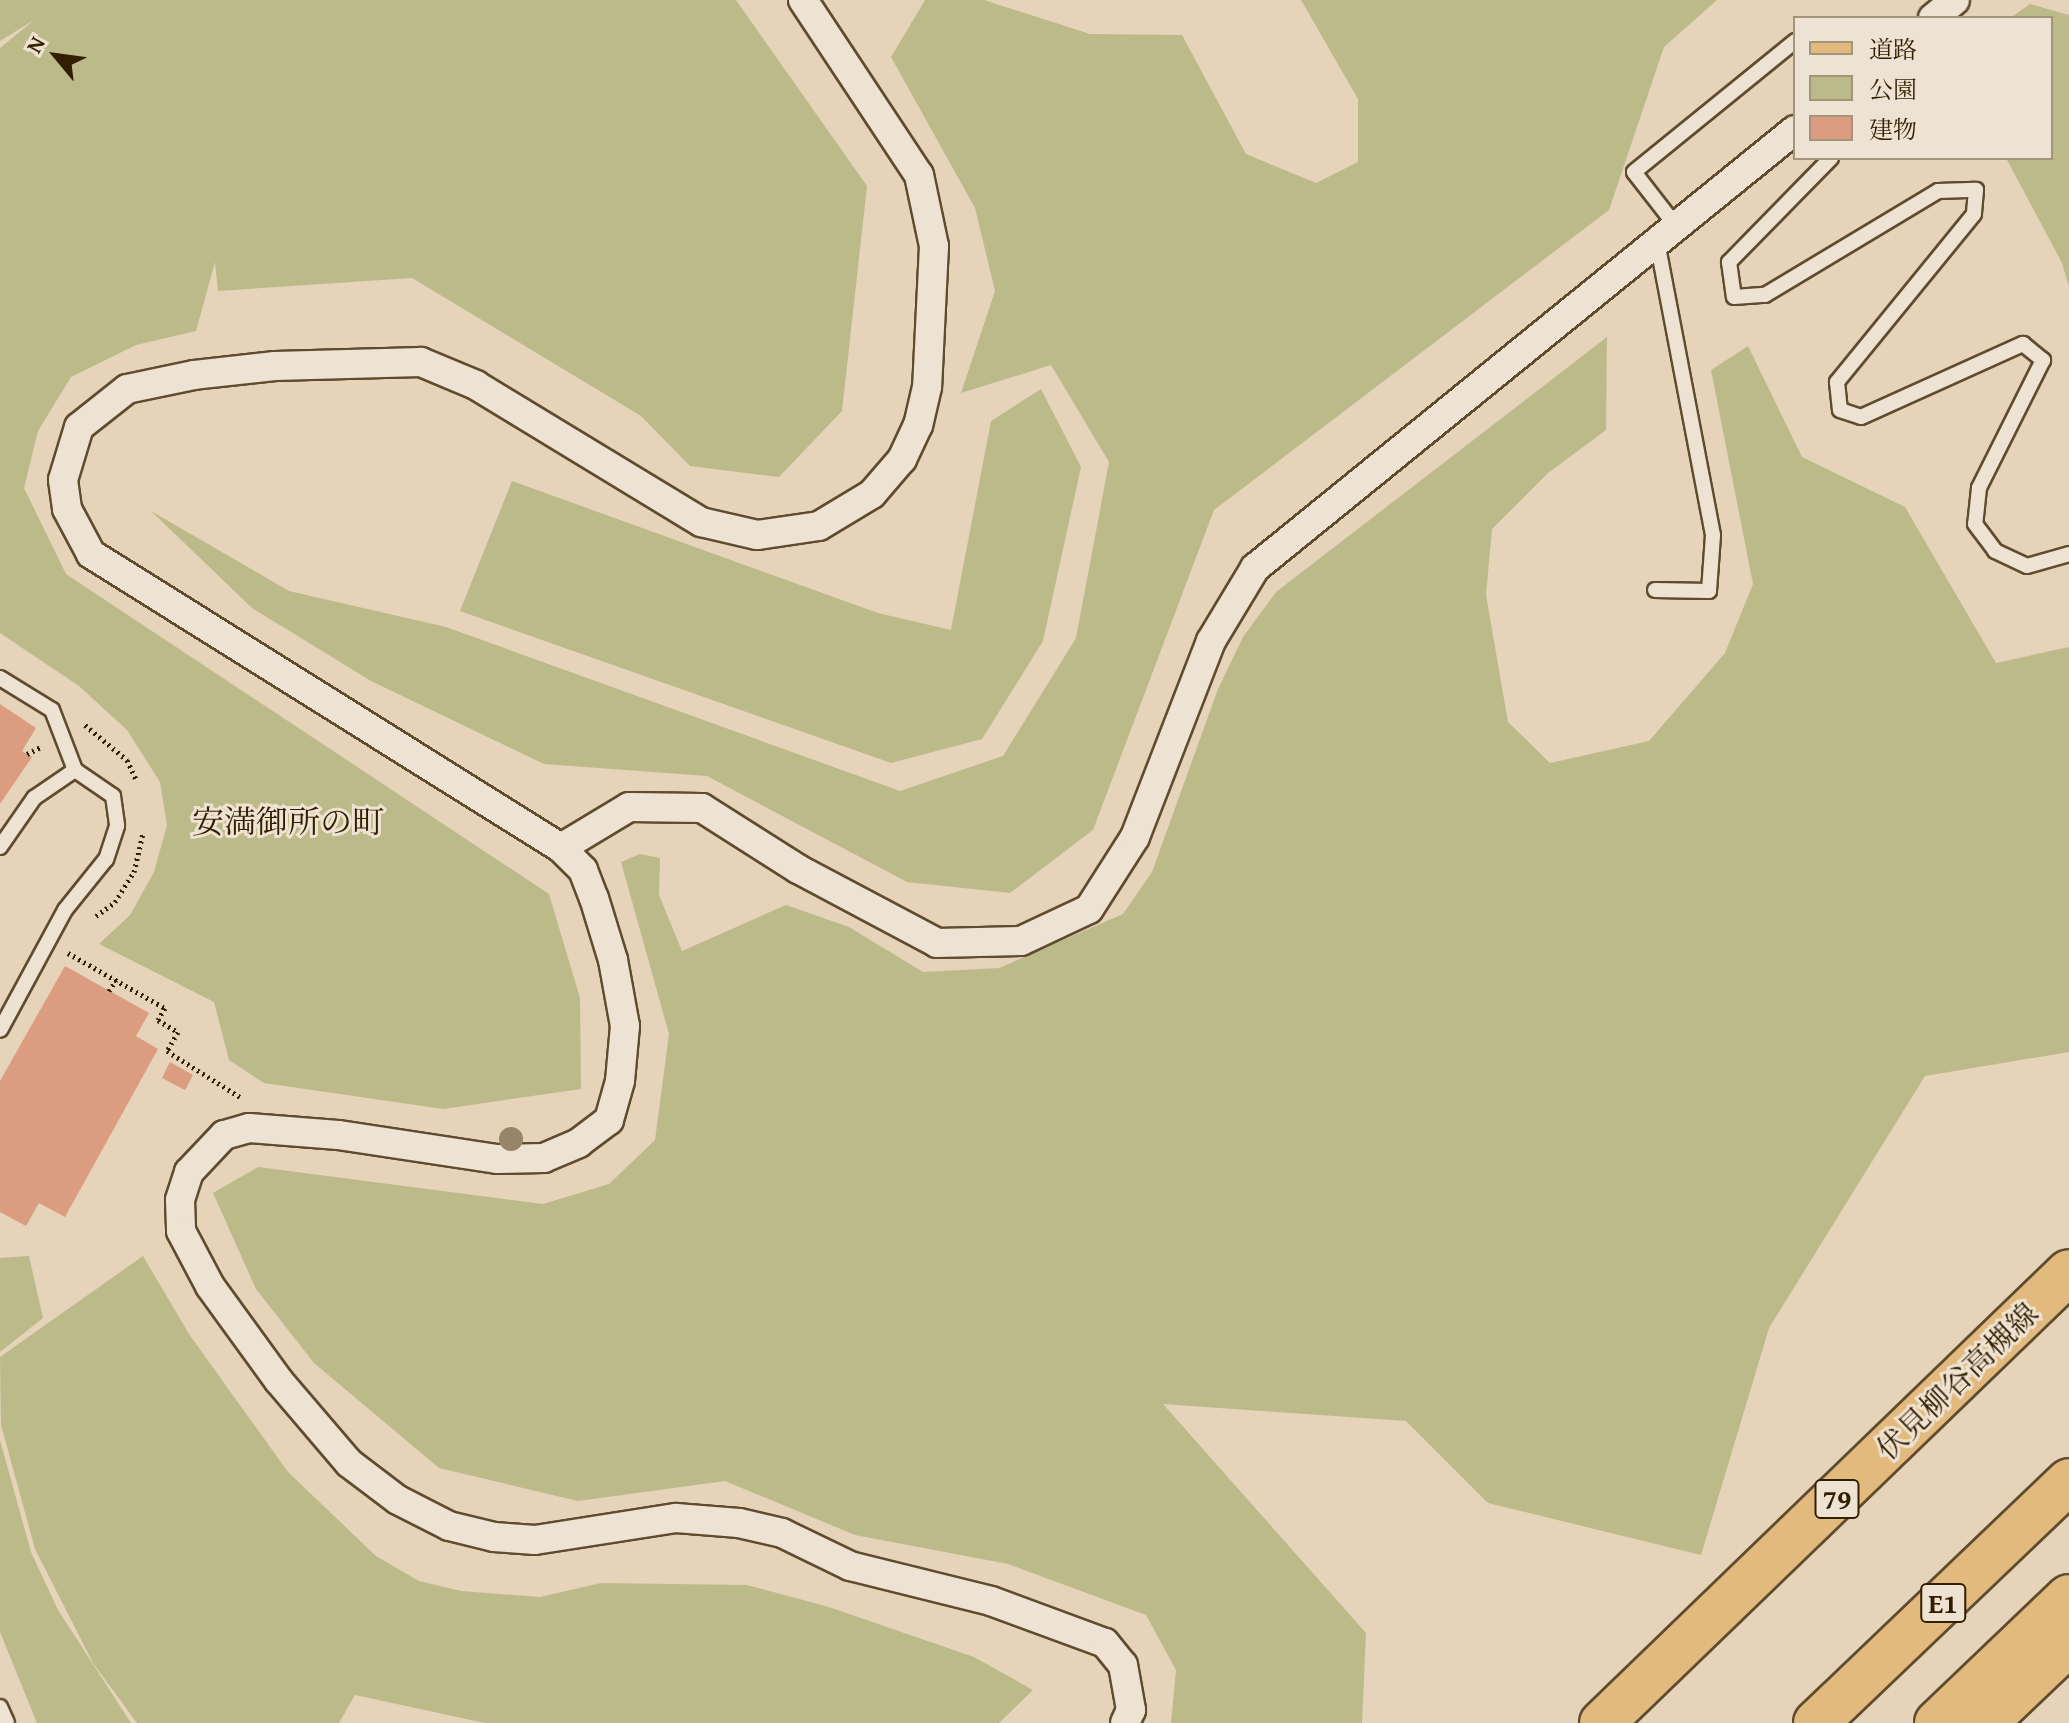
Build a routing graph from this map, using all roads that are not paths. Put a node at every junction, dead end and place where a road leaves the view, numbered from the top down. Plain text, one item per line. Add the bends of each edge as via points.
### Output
1 (803, 0) edge
2 (1793, 43) edge
3 (1793, 132) edge
4 (1829, 160) edge
5 (1667, 234) junction
6 (2069, 554) edge
7 (1655, 590) dead end
8 (0, 678) edge
9 (75, 770) junction
10 (0, 847) edge
11 (561, 848) junction
12 (0, 1030) edge
13 (2069, 1272) edge
14 (2069, 1481) edge
15 (2069, 1597) edge
16 (2069, 1643) edge
17 (0, 1707) edge
18 (7, 1723) edge
19 (1125, 1723) edge
20 (1602, 1723) edge
21 (1816, 1723) edge
22 (1937, 1723) edge
23 (1985, 1723) edge

1 - 11 street via 902,145 919,175 929,209 934,246 927,387 902,459 872,494 819,526 757,535 701,522 476,385 421,362 275,366 127,389 79,427 68,451 63,480 67,509 91,554 108,568
2 - 5 lane via 1634,172
3 - 5 street
4 - 6 lane via 1729,262 1734,297 1765,295 1938,191 1976,190 1974,214 1837,382 1840,410 1861,417 2023,344 2043,360 1979,488 1975,524 1995,551 2027,566
5 - 7 lane via 1713,535 1709,591
5 - 11 street via 1255,568 1211,641 1135,837 1089,909 1021,941 937,943 798,869 702,808 629,807
8 - 9 lane via 52,710
9 - 10 lane via 34,798
9 - 12 lane via 113,796 117,826 106,859 65,910
11 - 19 street via 583,870 613,960 625,1026 620,1081 609,1120 579,1143 544,1158 497,1159 274,1129 224,1135 189,1172 180,1200 181,1231 210,1286 279,1381 349,1463 398,1500 449,1526 535,1540 676,1518 782,1533 850,1566 991,1601 1068,1625 1105,1643 1123,1665 1131,1710
13 - 20 main road, 伏見柳谷高槻線 / 79
14 - 21 main road, E1
15 - 22 main road
16 - 23 main road
17 - 18 lane

